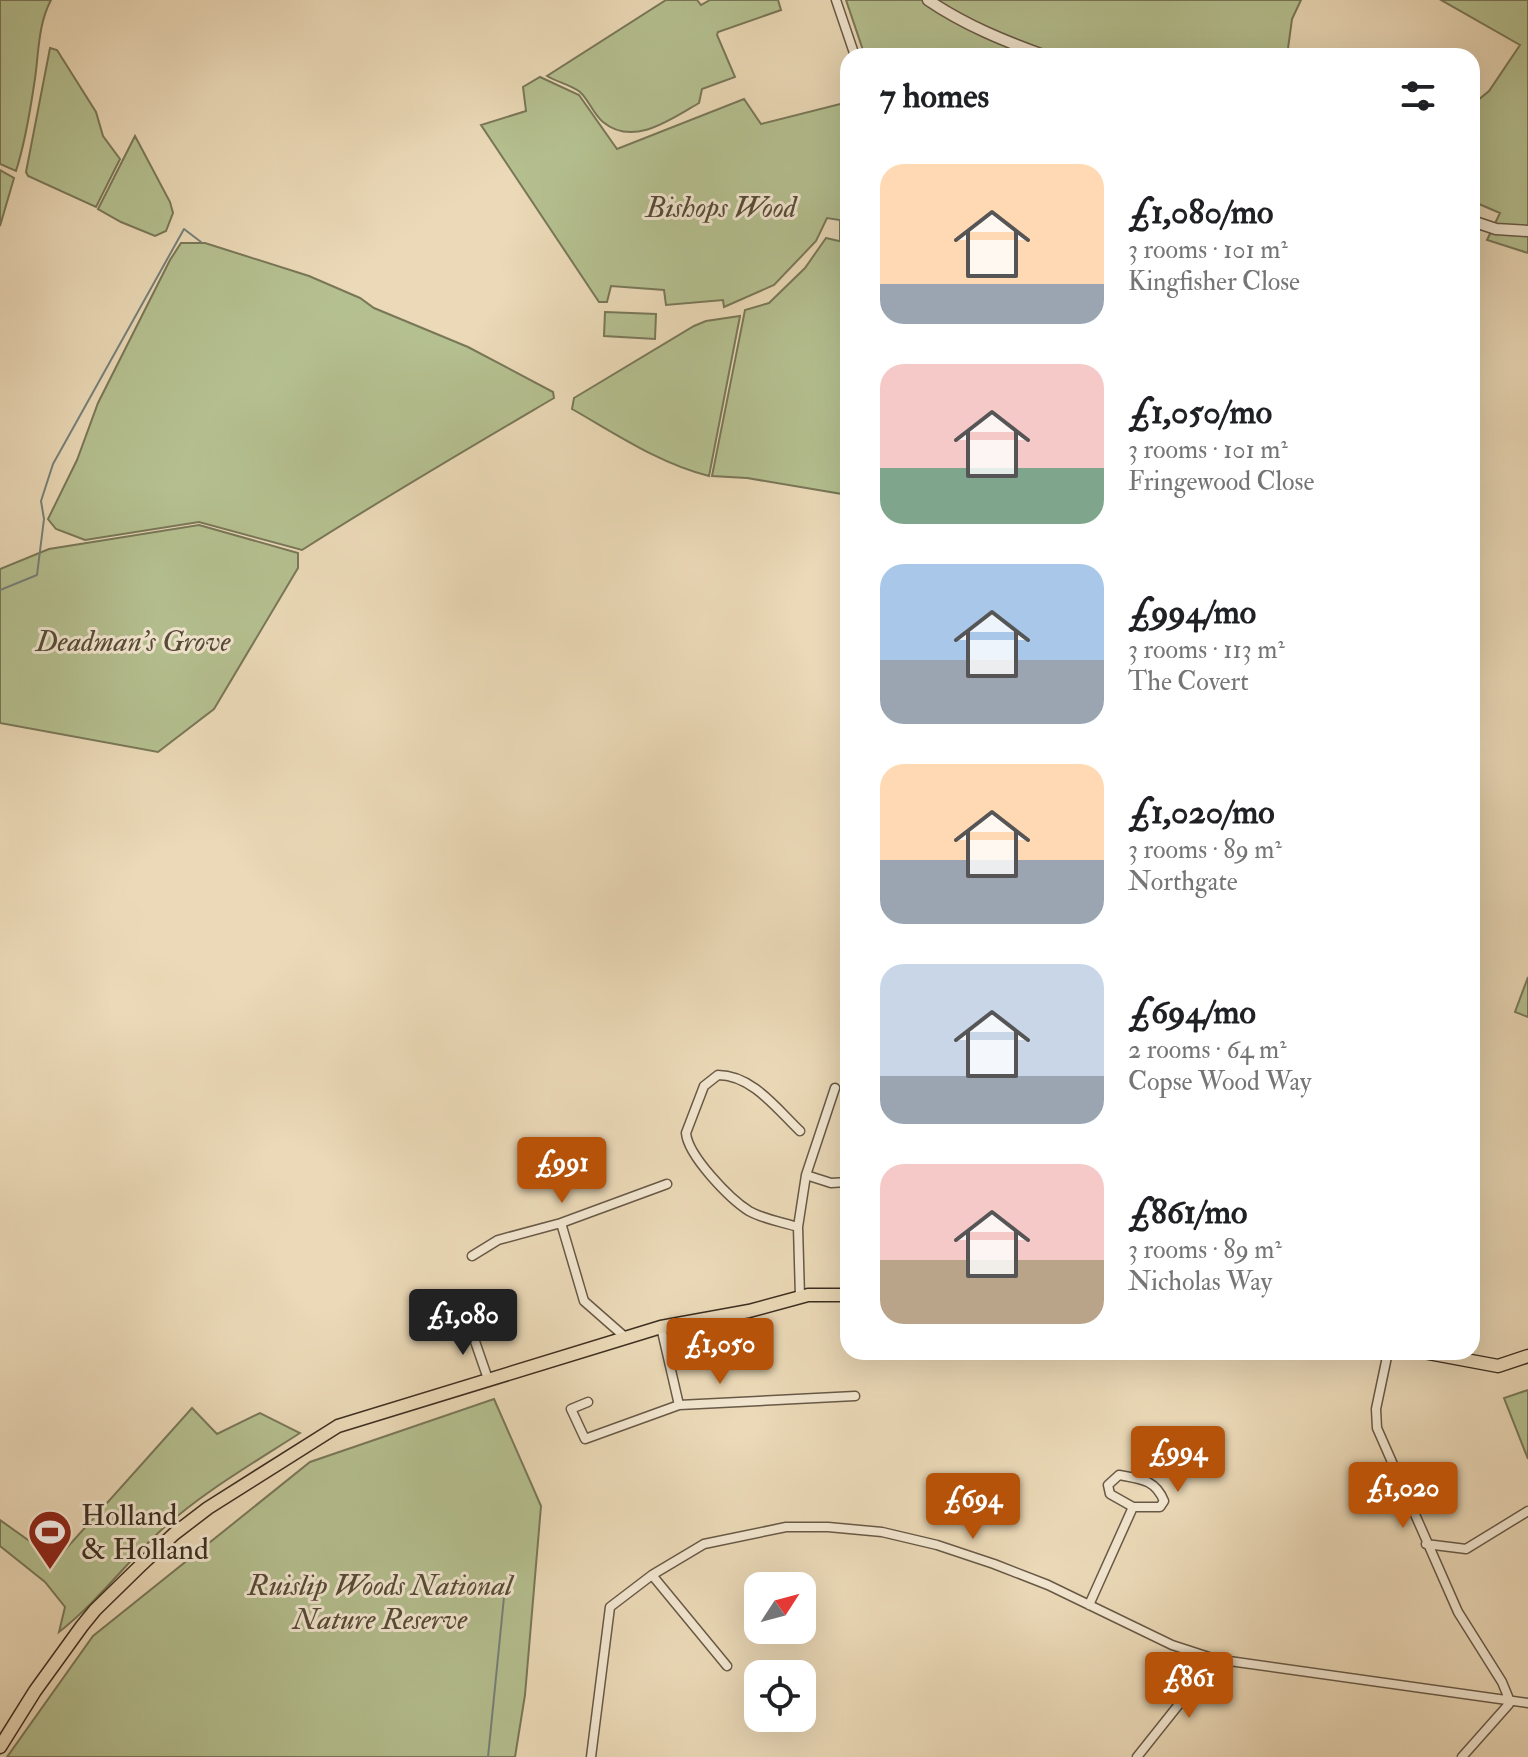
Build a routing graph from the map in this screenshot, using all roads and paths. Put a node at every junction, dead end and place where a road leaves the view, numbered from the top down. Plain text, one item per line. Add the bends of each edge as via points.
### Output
1 (836, 0) edge
2 (928, 0) edge
3 (852, 48) edge
4 (1024, 48) edge
5 (1480, 224) edge
6 (1528, 231) edge
7 (835, 1088) dead end
8 (800, 1131) dead end
9 (806, 1175) junction
10 (840, 1182) edge
11 (667, 1184) dead end
12 (561, 1223) junction
13 (798, 1227) junction
14 (472, 1256) dead end
15 (840, 1295) edge
16 (800, 1297) junction
17 (469, 1324) dead end
18 (661, 1327) junction
19 (625, 1337) junction
20 (1528, 1356) edge
21 (1386, 1360) edge
22 (1466, 1360) edge
23 (488, 1379) junction
24 (855, 1396) dead end
25 (588, 1402) dead end
26 (679, 1405) junction
27 (1133, 1507) junction
28 (1528, 1511) edge
29 (1426, 1544) junction
30 (652, 1575) junction
31 (1089, 1605) junction
32 (1215, 1659) junction
33 (727, 1666) dead end
34 (1509, 1699) junction
35 (1528, 1703) edge
36 (0, 1747) edge
37 (591, 1757) edge
38 (1137, 1757) edge
39 (1462, 1757) edge

1 - 3 street
2 - 4 street
5 - 6 street
7 - 9 street
8 - 13 street via 759,1092 737,1078 718,1075 704,1086 686,1133 696,1156 730,1197 751,1212
9 - 10 street
9 - 13 street
11 - 12 street
12 - 14 street via 498,1240
12 - 19 street via 584,1301
13 - 16 street
15 - 16 main road
16 - 18 main road
17 - 23 street
18 - 19 main road
18 - 26 street
19 - 23 main road
20 - 22 main road via 1498,1366
21 - 29 street via 1377,1428
23 - 36 main road via 338,1426 208,1508 95,1610
24 - 26 street
25 - 26 street via 571,1409 585,1439
27 - 27 street via 1160,1507 1164,1501 1150,1481 1119,1475 1108,1485 1110,1494
27 - 31 street
28 - 29 street via 1466,1549
29 - 34 street
30 - 31 street via 704,1544 786,1527 828,1527 937,1545
30 - 33 street
30 - 37 street via 610,1607
31 - 32 street via 1172,1645
32 - 34 street
32 - 38 street
34 - 35 street
34 - 39 street

